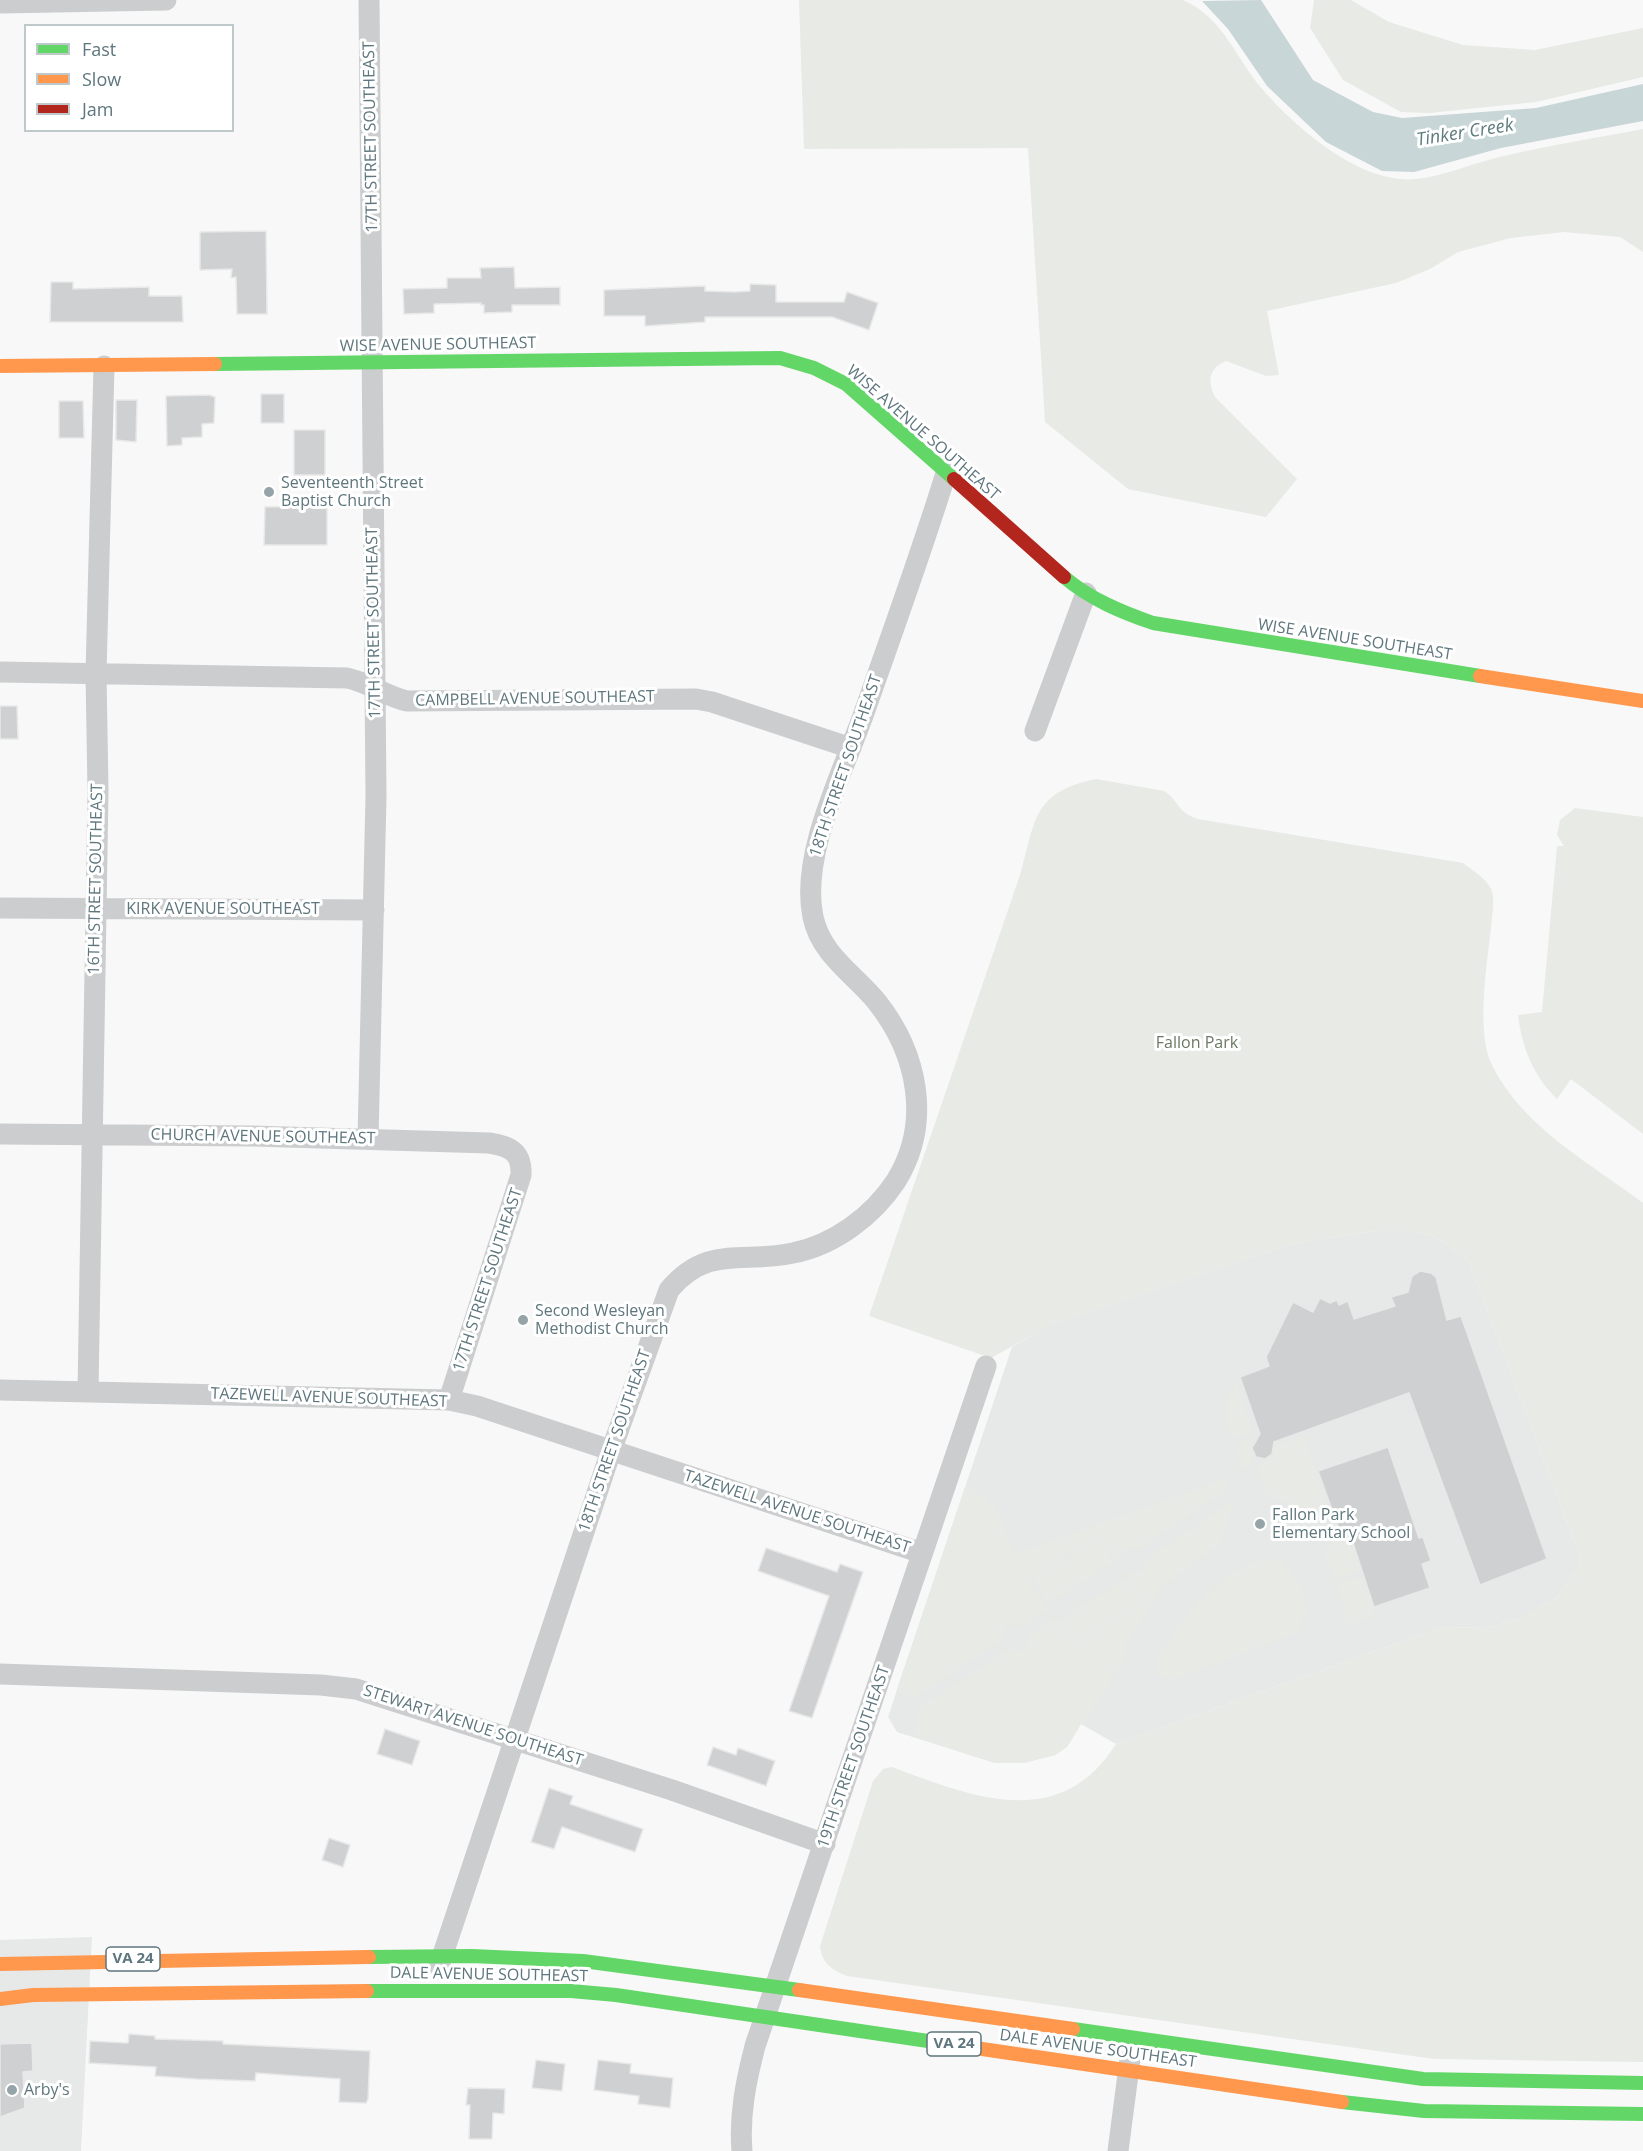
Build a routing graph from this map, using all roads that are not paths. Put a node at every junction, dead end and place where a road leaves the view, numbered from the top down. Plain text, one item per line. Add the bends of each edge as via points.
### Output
1 (166, 0) edge
2 (369, 0) edge
3 (0, 3) edge
4 (372, 362) junction
5 (0, 366) edge
6 (104, 366) junction
7 (946, 473) junction
8 (1086, 594) junction
9 (0, 672) edge
10 (96, 674) junction
11 (376, 690) junction
12 (1643, 700) edge
13 (1035, 731) dead end
14 (851, 748) junction
15 (0, 908) edge
16 (95, 909) junction
17 (374, 910) junction
18 (0, 1134) edge
19 (92, 1135) junction
20 (368, 1139) junction
21 (520, 1159) joint
22 (986, 1366) dead end
23 (0, 1390) edge
24 (88, 1392) junction
25 (449, 1400) junction
26 (611, 1451) junction
27 (922, 1553) junction
28 (0, 1674) edge
29 (514, 1738) junction
30 (825, 1844) junction
31 (442, 1956) junction
32 (0, 1964) edge
33 (776, 1986) junction
34 (432, 1990) junction
35 (0, 1999) edge
36 (765, 2017) junction
37 (1133, 2038) junction
38 (1128, 2070) junction
39 (1643, 2083) edge
40 (1643, 2114) edge
41 (742, 2151) edge
42 (1118, 2151) edge

1 - 3 street
2 - 4 street, 17TH STREET SOUTHEAST
4 - 6 main road, WISE AVENUE SOUTHEAST
4 - 7 main road, WISE AVENUE SOUTHEAST via 780,358 804,363 846,384
4 - 11 street, 17TH STREET SOUTHEAST
5 - 6 main road, WISE AVENUE SOUTHEAST
6 - 10 street, 16TH STREET SOUTHEAST
7 - 8 main road, WISE AVENUE SOUTHEAST
7 - 14 street, 18TH STREET SOUTHEAST
8 - 12 main road, WISE AVENUE SOUTHEAST via 1121,612 1172,627 1376,662
8 - 13 street
9 - 10 street, CAMPBELL AVENUE SOUTHEAST
10 - 11 street, CAMPBELL AVENUE SOUTHEAST via 347,678
10 - 16 street, 16TH STREET SOUTHEAST
11 - 14 street, CAMPBELL AVENUE SOUTHEAST via 407,701 696,699
11 - 17 street, 17TH STREET SOUTHEAST
14 - 26 street, 18TH STREET SOUTHEAST via 824,822 811,873 813,918 831,955 877,1002 906,1052 917,1101 916,1131 908,1155 884,1197 844,1232 793,1253 708,1261 681,1276 662,1304
15 - 16 street, KIRK AVENUE SOUTHEAST
16 - 17 street, KIRK AVENUE SOUTHEAST
16 - 19 street, 16TH STREET SOUTHEAST
17 - 20 street, 17TH STREET SOUTHEAST
18 - 19 street, CHURCH AVENUE SOUTHEAST
19 - 20 street, CHURCH AVENUE SOUTHEAST
19 - 24 street, 16TH STREET SOUTHEAST
20 - 21 street, CHURCH AVENUE SOUTHEAST via 489,1143 507,1146
21 - 25 street, 17TH STREET SOUTHEAST via 521,1175
22 - 27 street, 19TH STREET SOUTHEAST
23 - 24 street, TAZEWELL AVENUE SOUTHEAST
24 - 25 street, TAZEWELL AVENUE SOUTHEAST
25 - 26 street, TAZEWELL AVENUE SOUTHEAST
26 - 27 street, TAZEWELL AVENUE SOUTHEAST
26 - 29 street, 18TH STREET SOUTHEAST
27 - 30 street, 19TH STREET SOUTHEAST
28 - 29 street, STEWART AVENUE SOUTHEAST via 321,1684 356,1689
29 - 30 street, STEWART AVENUE SOUTHEAST
29 - 31 street, 18TH STREET SOUTHEAST
30 - 33 street, 19TH STREET SOUTHEAST
31 - 32 main road, DALE AVENUE SOUTHEAST / VA 24
31 - 33 main road, DALE AVENUE SOUTHEAST / VA 24 via 563,1959
31 - 34 street, 18TH STREET SOUTHEAST
33 - 36 street, 19TH STREET SOUTHEAST
33 - 37 main road, DALE AVENUE SOUTHEAST / VA 24
34 - 35 main road, DALE AVENUE SOUTHEAST / VA 24 via 33,1995
34 - 36 main road, DALE AVENUE SOUTHEAST / VA 24 via 571,1991
36 - 38 main road, DALE AVENUE SOUTHEAST / VA 24
36 - 41 street, 19TH STREET SOUTHEAST via 744,2089
37 - 38 street
37 - 39 main road, DALE AVENUE SOUTHEAST / VA 24 via 1423,2079
38 - 40 main road, DALE AVENUE SOUTHEAST / VA 24 via 1424,2111
38 - 42 street

